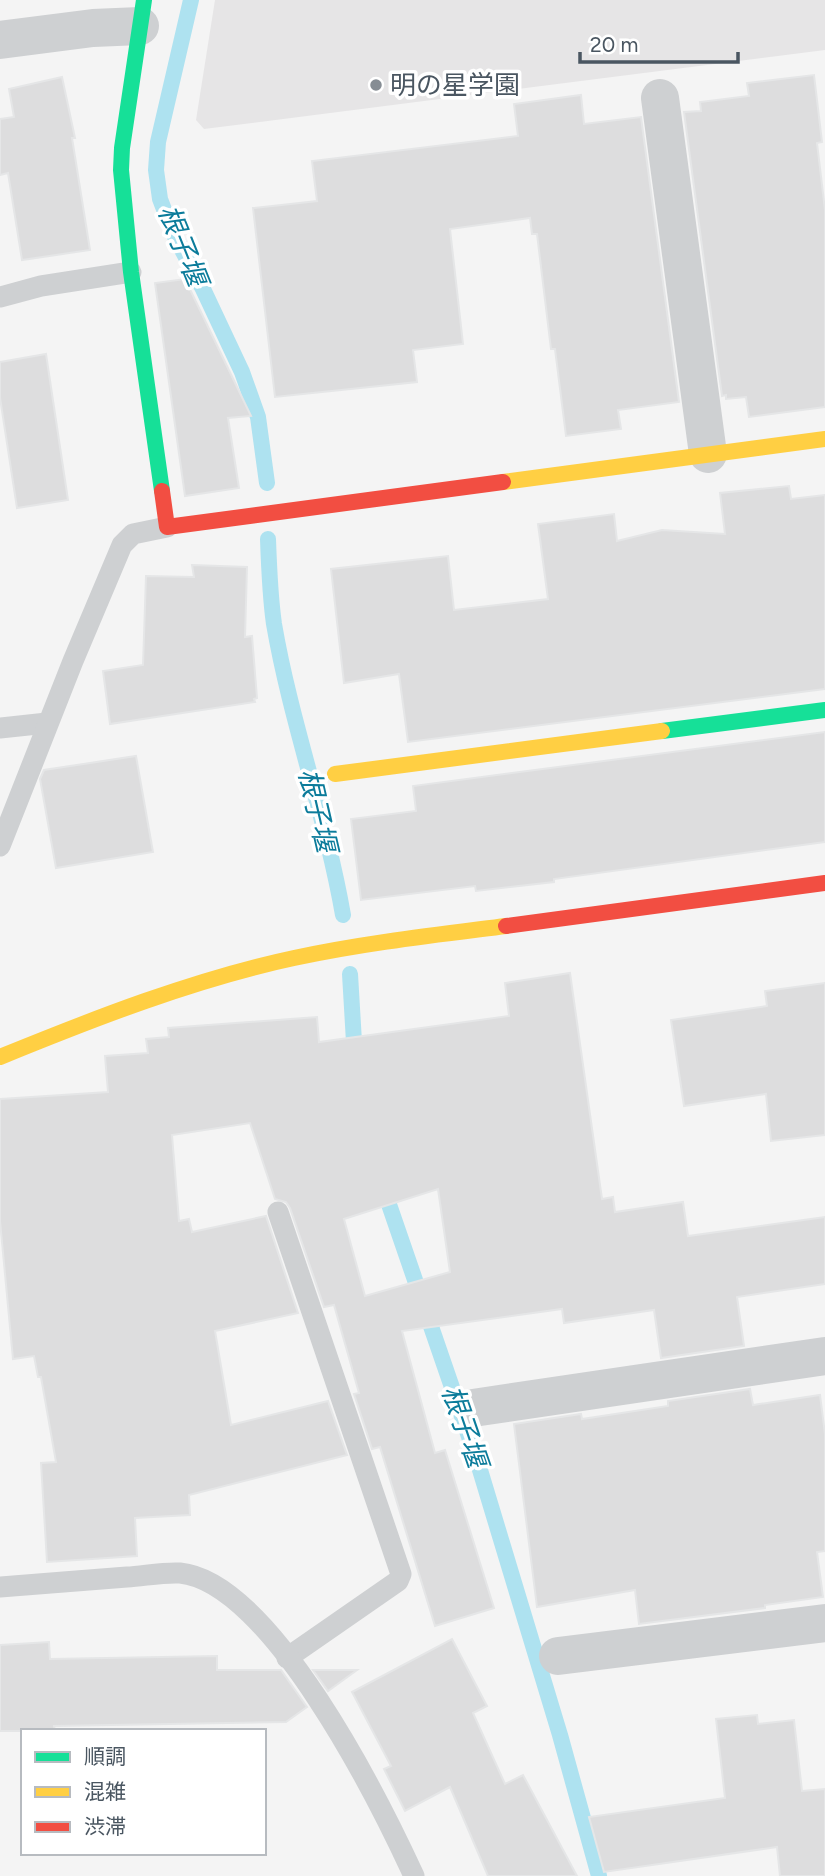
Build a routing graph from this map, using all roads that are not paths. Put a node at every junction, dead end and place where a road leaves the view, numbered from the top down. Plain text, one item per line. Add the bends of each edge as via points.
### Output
1 (142, 13) edge
2 (0, 40) edge
3 (660, 98) dead end
4 (131, 272) junction
5 (0, 297) edge
6 (825, 439) edge
7 (708, 454) junction
8 (167, 527) junction
9 (825, 710) edge
10 (47, 723) junction
11 (0, 728) edge
12 (335, 774) dead end
13 (0, 846) edge
14 (825, 883) edge
15 (0, 1057) edge
16 (278, 1212) dead end
17 (825, 1356) edge
18 (473, 1408) dead end
19 (0, 1587) edge
20 (825, 1623) edge
21 (558, 1656) dead end
22 (287, 1658) junction
23 (414, 1876) edge

1 - 2 street via 93,28
1 - 4 street via 121,159
3 - 7 street
4 - 5 lane
4 - 8 street
6 - 7 street
7 - 8 street
8 - 10 lane via 133,534 122,545
9 - 12 street
10 - 11 lane
10 - 13 lane
14 - 15 street via 293,958 80,1024
16 - 22 lane via 401,1574 398,1581
17 - 18 street
19 - 22 lane via 180,1573 218,1587 239,1601
20 - 21 street
22 - 23 lane via 349,1746

